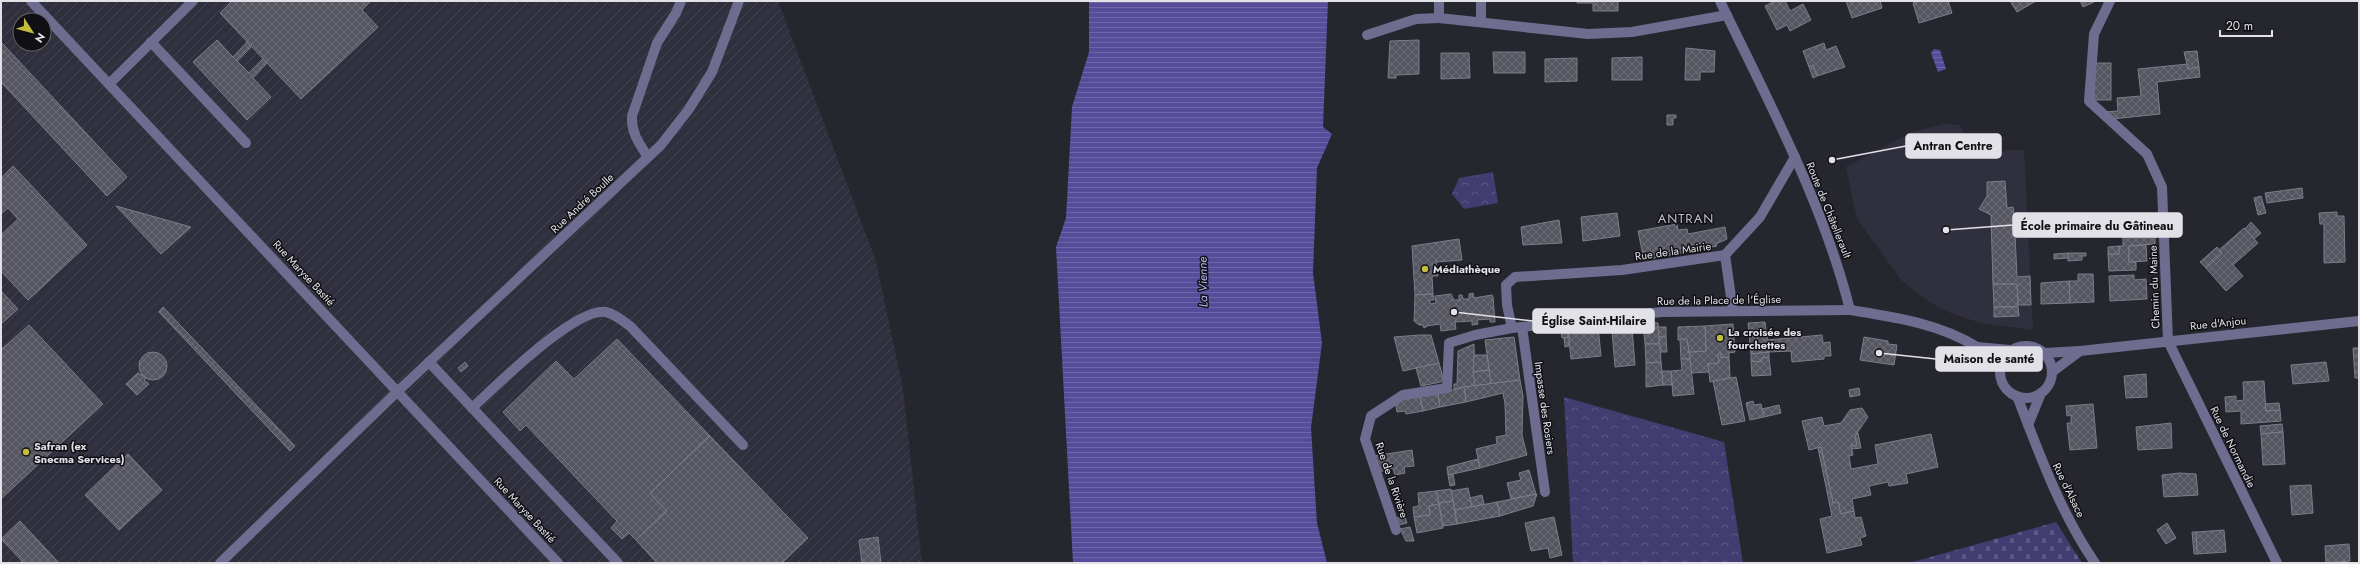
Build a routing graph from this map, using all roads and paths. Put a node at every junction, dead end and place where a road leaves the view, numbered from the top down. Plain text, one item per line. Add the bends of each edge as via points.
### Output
1 (31, 1) edge
2 (193, 1) edge
3 (680, 1) edge
4 (739, 1) edge
5 (1438, 1) edge
6 (1481, 1) edge
7 (1720, 1) edge
8 (2110, 1) edge
9 (1727, 15) junction
10 (1439, 18) junction
11 (1481, 21) junction
12 (1367, 35) dead end
13 (151, 42) junction
14 (109, 84) junction
15 (246, 143) dead end
16 (648, 156) junction
17 (1795, 157) junction
18 (1726, 255) junction
19 (1850, 310) junction
20 (1733, 311) junction
21 (2359, 321) edge
22 (1517, 327) junction
23 (2168, 341) junction
24 (1977, 347) junction
25 (2010, 350) junction
26 (2080, 351) junction
27 (2045, 353) junction
28 (429, 362) junction
29 (2000, 367) junction
30 (2052, 372) junction
31 (398, 391) junction
32 (2041, 394) junction
33 (2017, 396) junction
34 (472, 408) junction
35 (2028, 425) junction
36 (744, 445) dead end
37 (1545, 492) dead end
38 (1396, 530) dead end
39 (220, 563) edge
40 (558, 563) edge
41 (618, 563) edge
42 (2095, 563) edge
43 (2277, 563) edge

1 - 14 street, Rue Maryse Bastié
2 - 13 street
3 - 16 street via 676,13 657,43 632,116 631,124 636,139
4 - 16 street, Rue André Boulle via 712,72 689,109 661,145
5 - 10 street
6 - 11 street
7 - 9 street, Route de Châtellerault
8 - 23 street, Chemin du Maine via 2094,34 2089,101 2147,154 2162,187
9 - 11 street via 1632,32 1588,34
9 - 17 street, Route de Châtellerault
10 - 11 street
10 - 12 street via 1416,19
13 - 14 street
13 - 15 street
14 - 31 street, Rue Maryse Bastié
16 - 28 street, Rue André Boulle
17 - 18 street, Rue de la Mairie via 1760,218
17 - 19 street, Route de Châtellerault via 1839,267
18 - 20 street
18 - 22 street, Rue de la Mairie via 1622,270 1515,277 1506,285 1507,305
19 - 20 street, Rue de la Place de l'Église
19 - 24 street via 1920,323
20 - 22 street, Rue de la Place de l'Église via 1662,312
21 - 23 street, Rue d'Anjou
22 - 37 street, Impasse des Rosiers
22 - 38 street, Rue de la Rivière via 1449,343 1447,388 1403,395 1371,416 1365,439
23 - 26 street, Rue d'Anjou
23 - 43 street, Rue de Normandie
24 - 25 street
24 - 29 street
25 - 27 street via 2032,346
25 - 29 street
26 - 27 street, Rue d'Anjou
26 - 30 street
27 - 30 street via 2052,365
28 - 31 street, Rue André Boulle
28 - 34 street
29 - 33 street via 2003,385
30 - 32 street via 2049,384
31 - 39 street, Rue André Boulle
31 - 40 street, Rue Maryse Bastié
32 - 33 street
32 - 35 street
33 - 35 street, Rue d'Alsace
34 - 36 street via 540,346 577,321 593,313 606,312 630,326
34 - 41 street
35 - 42 street, Rue d'Alsace via 2064,510

